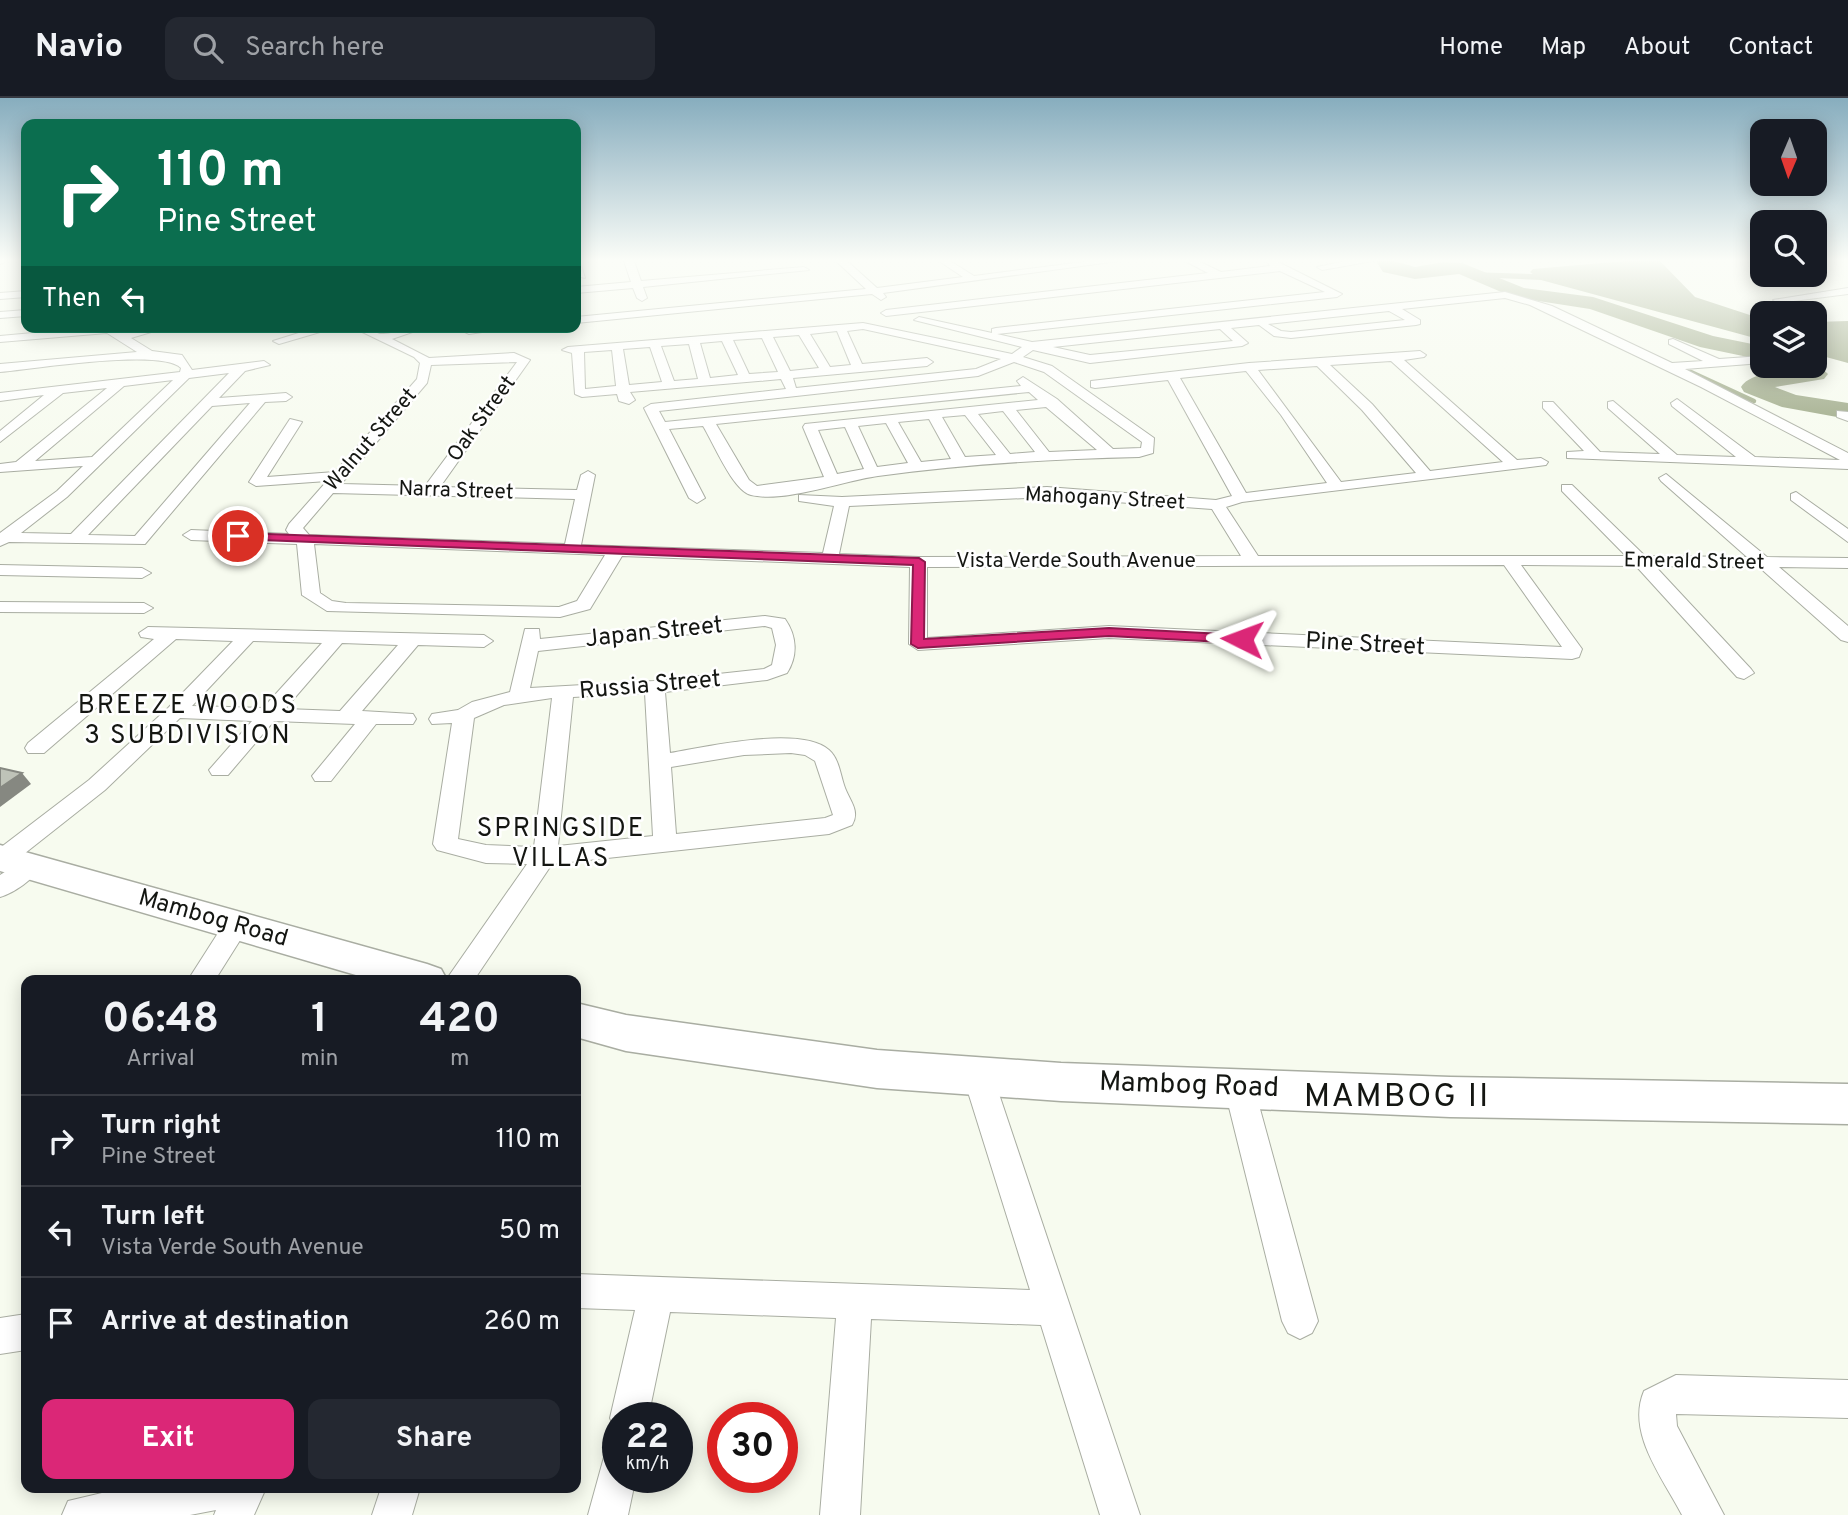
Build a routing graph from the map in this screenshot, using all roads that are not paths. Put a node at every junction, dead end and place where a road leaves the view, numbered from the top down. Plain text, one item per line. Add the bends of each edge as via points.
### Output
1 (848, 327) edge
2 (879, 327) edge
3 (954, 327) edge
4 (1032, 327) edge
5 (1223, 327) edge
6 (1224, 327) edge
7 (1266, 327) edge
8 (1382, 327) edge
9 (1393, 327) edge
10 (1584, 327) edge
11 (827, 328) junction
12 (802, 330) junction
13 (1358, 330) junction
14 (842, 331) junction
15 (978, 332) junction
16 (58, 333) edge
17 (114, 333) edge
18 (145, 333) edge
19 (309, 333) edge
20 (371, 333) edge
21 (400, 333) edge
22 (766, 333) junction
23 (1322, 334) junction
24 (1410, 335) dead end
25 (726, 336) junction
26 (382, 338) junction
27 (692, 338) junction
28 (0, 339) edge
29 (125, 340) junction
30 (1376, 340) dead end
31 (279, 341) dead end
32 (654, 342) junction
33 (1673, 342) dead end
34 (1339, 343) dead end
35 (103, 344) dead end
36 (617, 345) junction
37 (1031, 346) junction
38 (851, 353) junction
39 (149, 354) junction
40 (1420, 355) dead end
41 (1393, 356) junction
42 (1014, 358) junction
43 (945, 359) junction
44 (1750, 360) edge
45 (426, 362) junction
46 (1320, 362) junction
47 (1718, 363) junction
48 (264, 365) dead end
49 (904, 365) junction
50 (1250, 367) junction
51 (1670, 367) junction
52 (0, 368) edge
53 (240, 369) junction
54 (858, 369) junction
55 (991, 369) junction
56 (827, 372) junction
57 (185, 375) junction
58 (784, 375) junction
59 (1172, 375) junction
60 (746, 380) junction
61 (120, 383) junction
62 (705, 383) junction
63 (1096, 384) dead end
64 (670, 387) junction
65 (1034, 388) junction
66 (60, 389) junction
67 (623, 390) junction
68 (794, 392) junction
69 (0, 397) edge
70 (286, 397) dead end
71 (261, 399) junction
72 (212, 402) junction
73 (1052, 402) junction
74 (1677, 403) dead end
75 (1548, 405) dead end
76 (1613, 405) dead end
77 (1007, 407) junction
78 (652, 408) junction
79 (803, 410) junction
80 (969, 411) junction
81 (934, 415) junction
82 (890, 419) junction
83 (295, 422) dead end
84 (708, 422) junction
85 (850, 423) junction
86 (16, 426) junction
87 (662, 426) junction
88 (0, 427) edge
89 (810, 428) junction
90 (0, 438) edge
91 (1109, 453) junction
92 (1044, 454) junction
93 (1572, 455) dead end
94 (1005, 457) junction
95 (1597, 457) junction
96 (1674, 459) junction
97 (1848, 459) edge
98 (93, 461) junction
99 (1541, 461) dead end
100 (960, 462) junction
101 (1752, 462) junction
102 (1514, 465) junction
103 (1848, 465) edge
104 (19, 467) junction
105 (917, 467) junction
106 (0, 468) edge
107 (872, 472) junction
108 (588, 475) dead end
109 (1427, 476) junction
110 (832, 478) junction
111 (1666, 478) dead end
112 (334, 482) junction
113 (1337, 487) junction
114 (1567, 488) dead end
115 (430, 490) junction
116 (582, 495) junction
117 (1796, 497) dead end
118 (697, 498) dead end
119 (804, 498) dead end
120 (1241, 498) junction
121 (842, 502) junction
122 (1217, 505) junction
123 (191, 535) dead end
124 (1848, 537) edge
125 (3, 539) edge
126 (75, 539) junction
127 (305, 540) junction
128 (572, 549) junction
129 (617, 550) junction
130 (830, 558) junction
131 (1541, 560) joint
132 (1253, 561) junction
133 (1510, 561) junction
134 (1641, 561) junction
135 (919, 562) junction
136 (1764, 562) junction
137 (1848, 563) edge
138 (0, 570) edge
139 (142, 572) dead end
140 (0, 607) edge
141 (144, 608) dead end
142 (535, 620) dead end
143 (148, 633) dead end
144 (170, 635) junction
145 (1848, 636) edge
146 (247, 637) junction
147 (335, 640) junction
148 (411, 641) junction
149 (484, 641) dead end
150 (529, 646) junction
151 (780, 669) joint
152 (1744, 673) dead end
153 (655, 687) junction
154 (563, 694) junction
155 (519, 695) junction
156 (175, 712) junction
157 (464, 715) junction
158 (270, 716) junction
159 (345, 718) junction
160 (406, 719) dead end
161 (439, 719) dead end
162 (369, 720) junction
163 (36, 748) dead end
164 (658, 762) junction
165 (220, 770) dead end
166 (323, 776) dead end
167 (665, 844) junction
168 (545, 856) junction
169 (8, 868) edge
170 (236, 926) junction
171 (204, 975) edge
172 (409, 975) edge
173 (462, 975) edge
174 (581, 1021) edge
175 (978, 1076) junction
176 (1239, 1087) junction
177 (1848, 1104) edge
178 (581, 1291) edge
179 (656, 1294) junction
180 (855, 1301) junction
181 (1053, 1308) junction
182 (1300, 1321) dead end
183 (21, 1333) edge
184 (0, 1336) edge
185 (1848, 1399) edge
186 (632, 1402) edge
187 (202, 1493) edge
188 (244, 1493) edge
189 (399, 1493) edge
190 (613, 1493) edge
191 (82, 1515) edge
192 (234, 1515) edge
193 (392, 1515) edge
194 (608, 1515) edge
195 (840, 1515) edge
196 (1119, 1515) edge
197 (1703, 1515) edge

1 - 11 street
2 - 42 street
3 - 15 street
4 - 15 street
5 - 37 street
6 - 37 street via 1242,343 1090,359
7 - 23 street via 1278,334
8 - 13 street
9 - 24 street
10 - 51 street
11 - 12 street
11 - 14 street
12 - 22 street
12 - 56 street
13 - 23 street
13 - 30 street
14 - 38 street
14 - 43 street
15 - 37 street
16 - 28 street
17 - 29 street
18 - 29 street
19 - 31 street
20 - 26 street, Walnut Street
21 - 26 street
22 - 25 street
22 - 58 street
23 - 34 street
25 - 27 street
25 - 60 street
26 - 45 street, Walnut Street
27 - 32 street
27 - 62 street
29 - 35 street
29 - 39 street
32 - 36 street
32 - 64 street
33 - 47 street
36 - 67 street
36 - 67 street via 573,349 579,392
37 - 42 street
38 - 49 street
38 - 54 street
39 - 52 street
39 - 57 street via 178,358 187,368
40 - 41 street
41 - 46 street
41 - 102 street
42 - 55 street
42 - 91 street via 1048,369 1149,441 1151,447 1139,453
43 - 49 street
43 - 55 street
44 - 47 street
45 - 112 street, Walnut Street via 422,380
45 - 115 street, Oak Street via 524,360
46 - 50 street
46 - 109 street
47 - 51 street
48 - 53 street
49 - 54 street
50 - 59 street
50 - 113 street
51 - 97 street
53 - 57 street
53 - 72 street
54 - 56 street
55 - 65 street via 1018,377
55 - 68 street
56 - 58 street
57 - 61 street
57 - 98 street
58 - 60 street
58 - 68 street
59 - 63 street
59 - 120 street
60 - 62 street
61 - 66 street
61 - 104 street
62 - 64 street
64 - 67 street
65 - 73 street
65 - 79 street
66 - 69 street
66 - 86 street
67 - 78 street via 624,398
68 - 78 street
68 - 79 street
70 - 71 street
71 - 72 street
71 - 126 street via 141,547
72 - 126 street
73 - 77 street
73 - 91 street
74 - 101 street
75 - 95 street
76 - 96 street
77 - 80 street
77 - 92 street
78 - 87 street
79 - 84 street
79 - 89 street
80 - 81 street
80 - 94 street
81 - 82 street
81 - 100 street
82 - 85 street
82 - 105 street
83 - 112 street, Narra Street via 256,482
84 - 87 street
84 - 110 street via 743,483 753,491
85 - 89 street
85 - 107 street
86 - 88 street
86 - 90 street
87 - 118 street
89 - 110 street
91 - 92 street
92 - 94 street
93 - 95 street
94 - 100 street
95 - 96 street
96 - 101 street
98 - 104 street
98 - 125 street via 62,494
99 - 102 street
100 - 105 street
101 - 103 street
102 - 109 street
104 - 106 street
105 - 107 street
107 - 110 street
108 - 116 street
109 - 113 street
111 - 136 street
112 - 115 street, Narra Street
112 - 127 street, Walnut Street via 293,530
113 - 120 street
114 - 134 street
115 - 116 street, Narra Street
116 - 128 street
117 - 124 street
119 - 121 street, Mahogany Street
120 - 122 street
121 - 122 street, Mahogany Street via 1047,492
121 - 130 street
122 - 132 street, Mahogany Street
123 - 127 street, Vista Verde South Avenue
125 - 126 street
127 - 128 street, Vista Verde South Avenue
127 - 129 street via 311,595 327,606 346,608 570,610 584,605
128 - 129 street, Vista Verde South Avenue
129 - 130 street, Vista Verde South Avenue
130 - 135 street, Vista Verde South Avenue
131 - 133 street, Vista Verde South Avenue
131 - 134 street, Emerald Street
132 - 133 street, Vista Verde South Avenue
132 - 135 street, Vista Verde South Avenue
133 - 135 street, Pine Street via 1572,653 1109,632 918,644
134 - 136 street, Emerald Street
134 - 152 street
136 - 137 street, Emerald Street
136 - 145 street
138 - 139 street
140 - 141 street
142 - 150 street
143 - 144 street
144 - 146 street
144 - 163 street
146 - 147 street
146 - 156 street
147 - 148 street
147 - 158 street
148 - 149 street
148 - 159 street
150 - 151 street, Japan Street via 779,622 786,632
150 - 155 street
151 - 153 street, Russia Street
153 - 154 street, Russia Street
153 - 164 street
154 - 155 street, Russia Street
154 - 168 street
155 - 157 street, Russia Street via 485,703
156 - 158 street
156 - 169 street
157 - 161 street, Russia Street
157 - 168 street via 445,844 486,854
158 - 159 street
158 - 165 street
159 - 162 street
160 - 162 street
162 - 166 street
164 - 167 street
164 - 167 street via 784,743 807,746 822,755 830,768 845,810 844,819 829,826
167 - 168 street
168 - 173 street
169 - 170 main road, Mambog Road
170 - 171 street
170 - 172 main road, Mambog Road
174 - 175 main road, Mambog Road via 625,1033 863,1067
175 - 176 main road, Mambog Road
175 - 181 street
176 - 177 main road, Mambog Road via 1450,1097
176 - 182 street
178 - 179 street
179 - 180 street
179 - 186 street
180 - 181 street
180 - 195 street
181 - 196 street
183 - 184 street
185 - 197 street via 1676,1394 1657,1404 1658,1430
187 - 191 street
188 - 192 street
189 - 193 street
190 - 194 street

